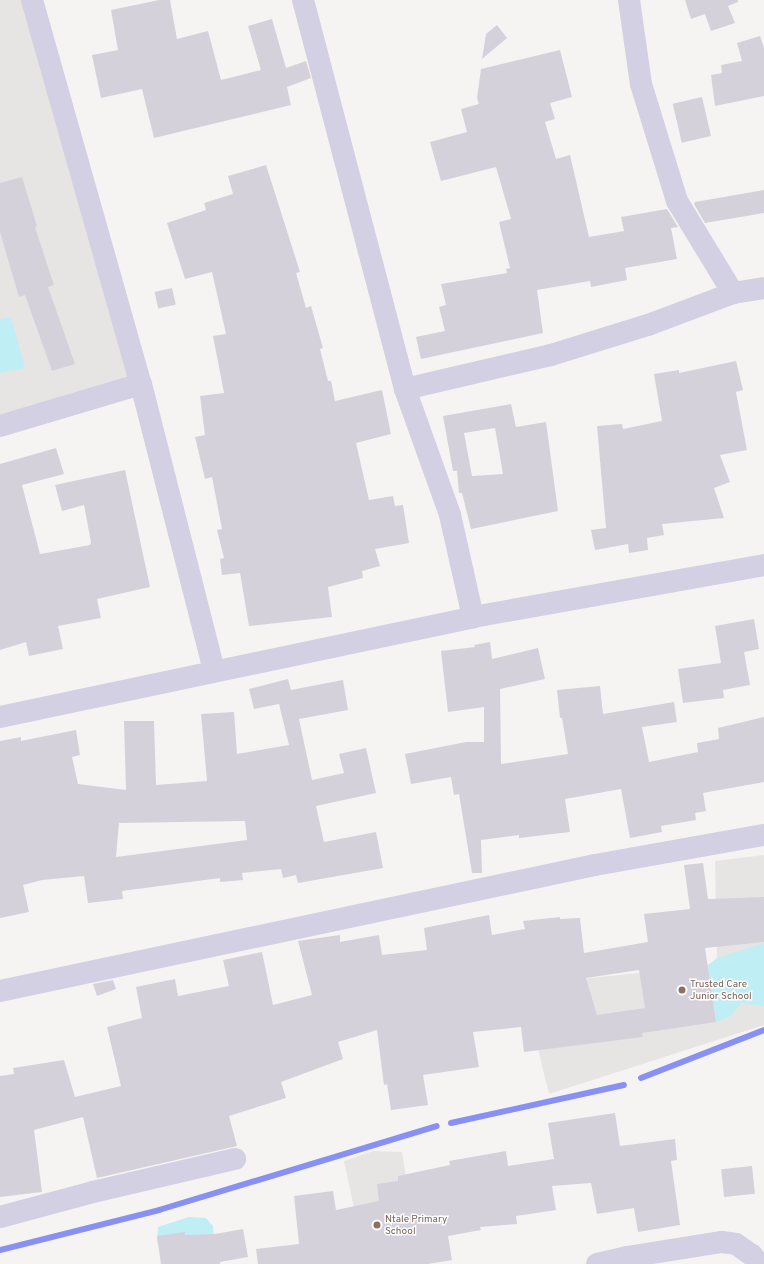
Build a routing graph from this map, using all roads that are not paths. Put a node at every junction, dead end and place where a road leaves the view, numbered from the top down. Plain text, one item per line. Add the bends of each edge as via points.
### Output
1 (32, 0) edge
2 (303, 0) edge
3 (629, 0) edge
4 (764, 288) edge
5 (734, 294) junction
6 (141, 384) junction
7 (405, 389) junction
8 (0, 426) edge
9 (764, 565) edge
10 (473, 617) junction
11 (214, 670) junction
12 (0, 717) edge
13 (764, 835) edge
14 (0, 991) edge
15 (235, 1159) dead end
16 (0, 1217) edge
17 (597, 1264) edge
18 (759, 1264) edge

1 - 6 street
2 - 7 street
3 - 5 street via 641,84 677,201
4 - 5 street
5 - 7 street via 648,325 551,355
6 - 8 street
6 - 11 street
7 - 10 street via 450,515
9 - 10 street
10 - 11 street
11 - 12 street
13 - 14 street via 596,865
15 - 16 street
17 - 18 street via 722,1242 736,1244 752,1255

